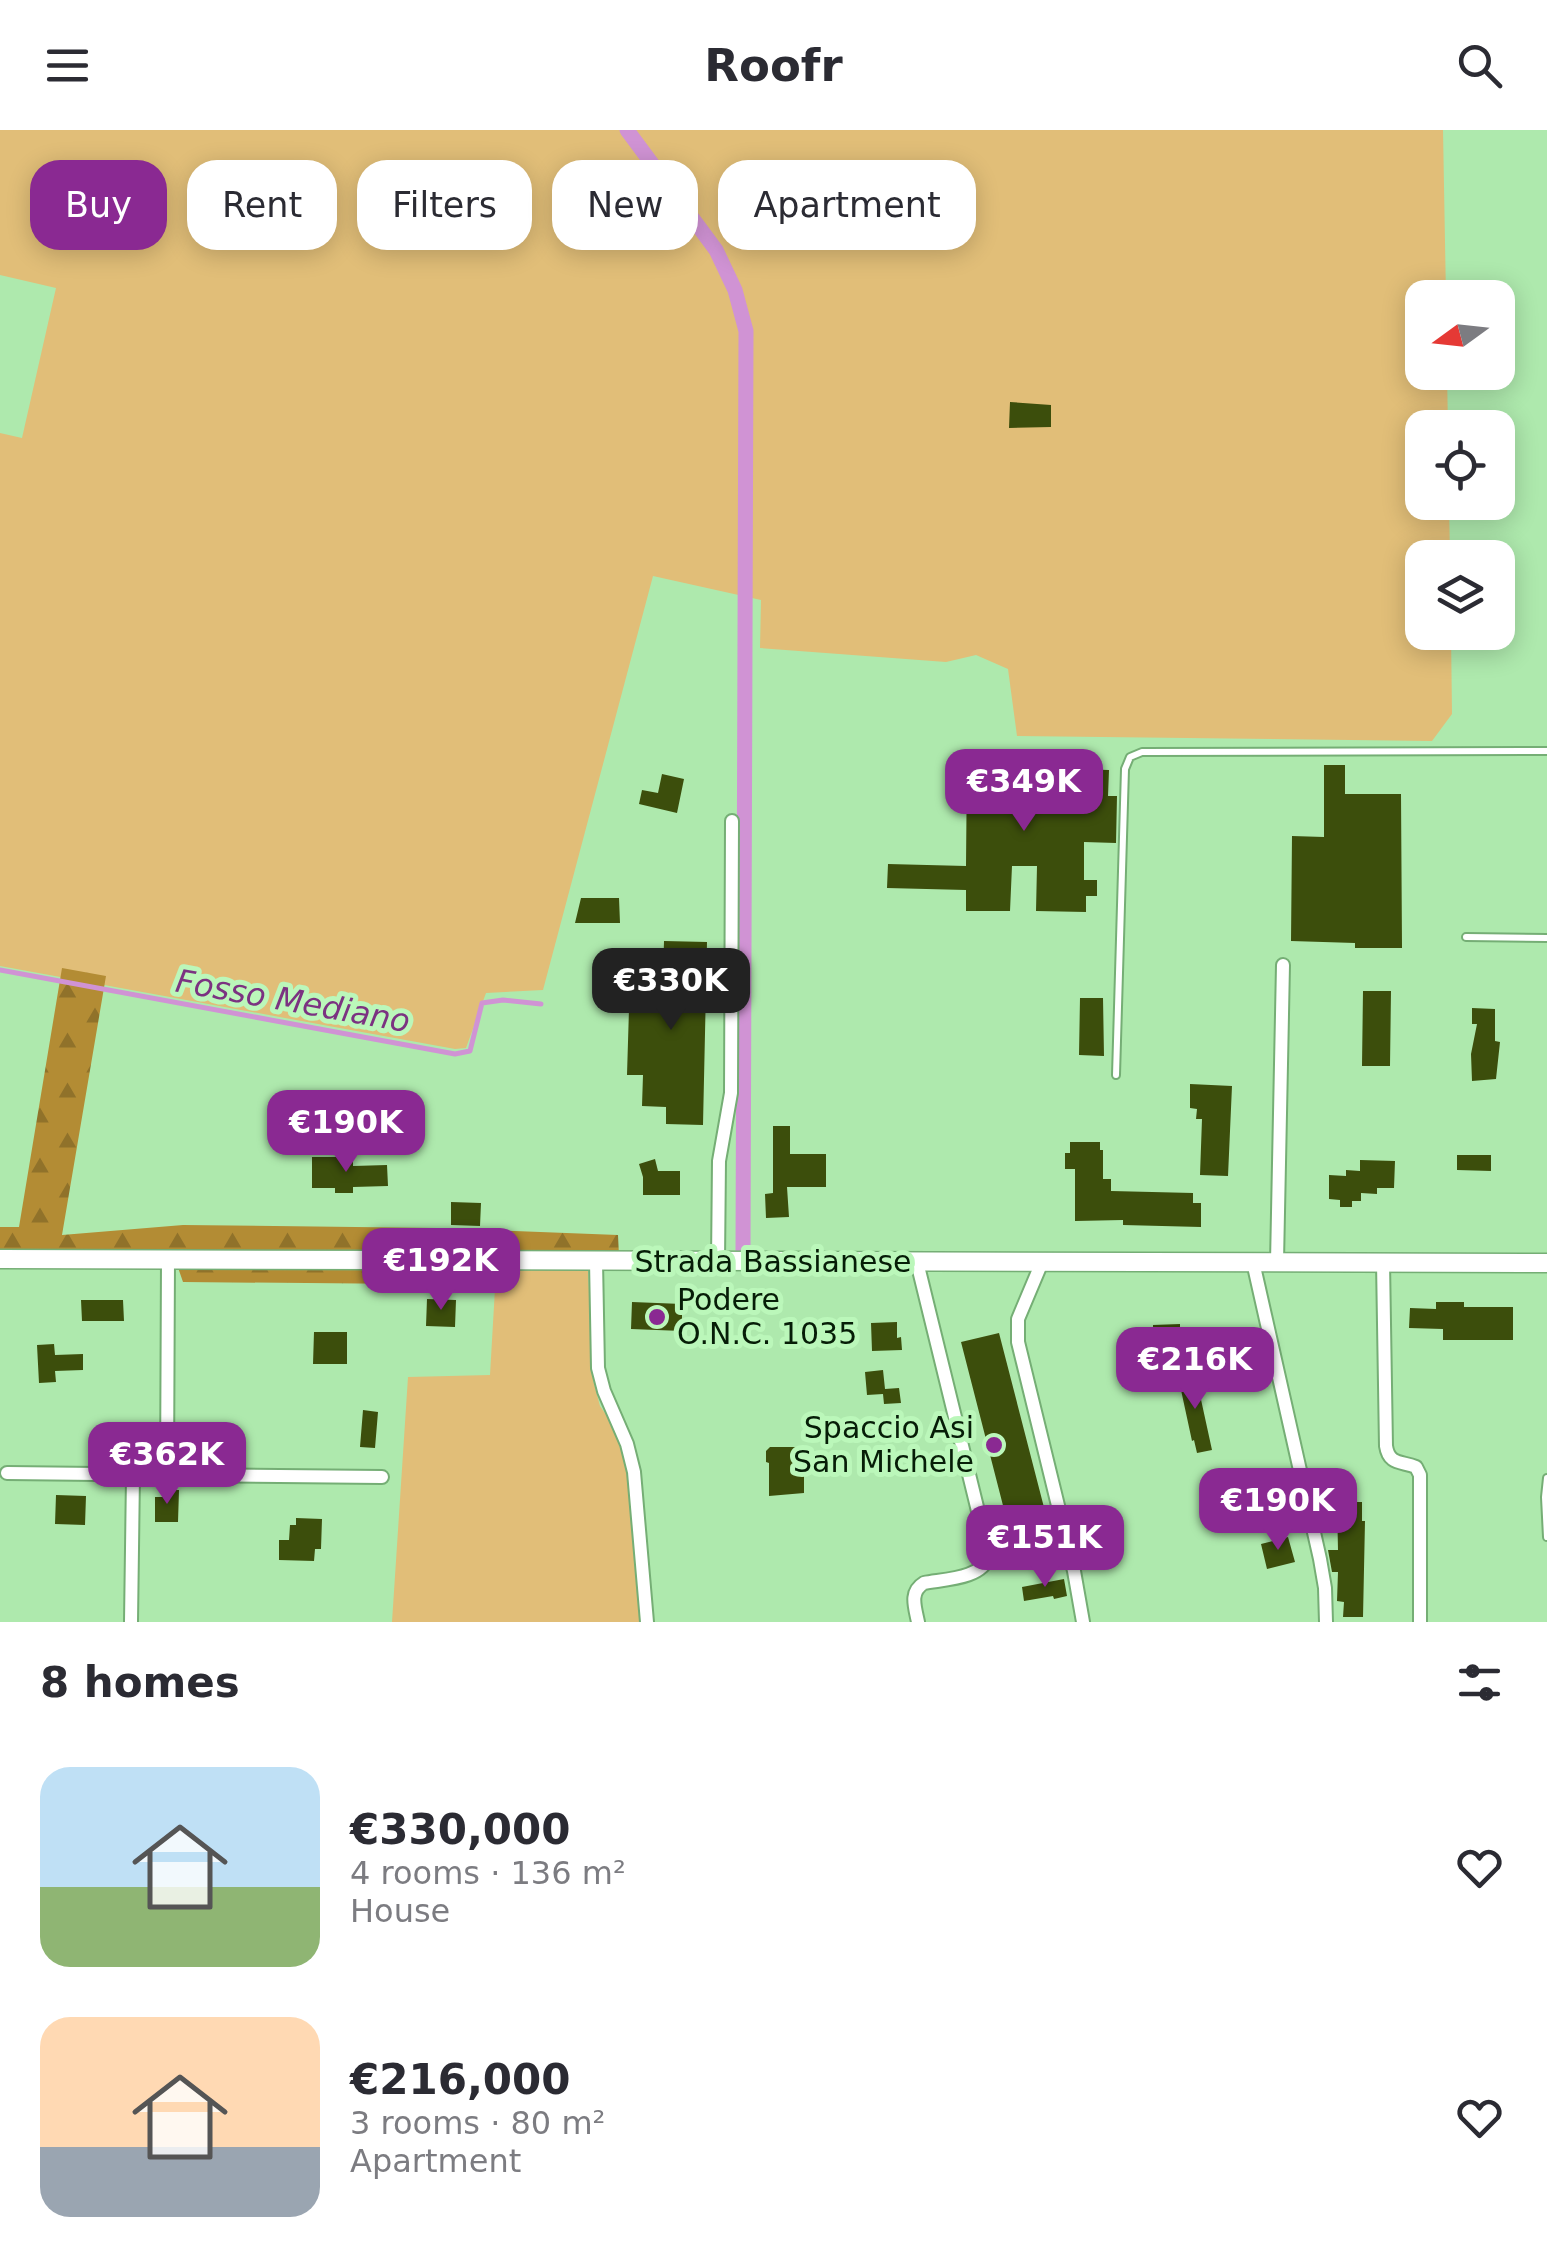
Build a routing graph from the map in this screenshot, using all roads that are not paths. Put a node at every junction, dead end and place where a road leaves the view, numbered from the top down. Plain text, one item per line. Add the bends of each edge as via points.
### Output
1 (1547, 751) edge
2 (732, 821) dead end
3 (1466, 937) dead end
4 (1547, 938) edge
5 (1283, 965) dead end
6 (1116, 1075) dead end
7 (0, 1259) edge
8 (168, 1260) junction
9 (596, 1262) junction
10 (718, 1262) junction
11 (917, 1262) junction
12 (1042, 1262) junction
13 (1254, 1262) junction
14 (1278, 1262) junction
15 (1382, 1262) junction
16 (1547, 1262) edge
17 (7, 1473) dead end
18 (133, 1475) junction
19 (167, 1476) junction
20 (382, 1478) dead end
21 (1547, 1478) edge
22 (1547, 1537) edge
23 (131, 1622) edge
24 (647, 1622) edge
25 (918, 1622) edge
26 (1083, 1622) edge
27 (1326, 1622) edge
28 (1420, 1622) edge

1 - 6 lane via 1130,757
2 - 10 street via 731,1093 719,1161
3 - 4 lane
5 - 14 street
7 - 8 street, Strada Bassianese
8 - 9 street, Strada Bassianese
8 - 19 street
9 - 10 street, Strada Bassianese
9 - 24 street via 598,1368 634,1472
10 - 11 street, Strada Bassianese
11 - 12 street, Strada Bassianese
11 - 25 street via 989,1556 979,1571 918,1587
12 - 13 street, Strada Bassianese
12 - 26 street via 1018,1319 1018,1349
13 - 14 street, Strada Bassianese
13 - 27 street via 1320,1559
14 - 15 street, Strada Bassianese
15 - 16 street, Strada Bassianese
15 - 28 street via 1386,1446 1390,1458 1420,1475
17 - 18 street
18 - 19 street
18 - 23 street
19 - 20 street
21 - 22 lane

